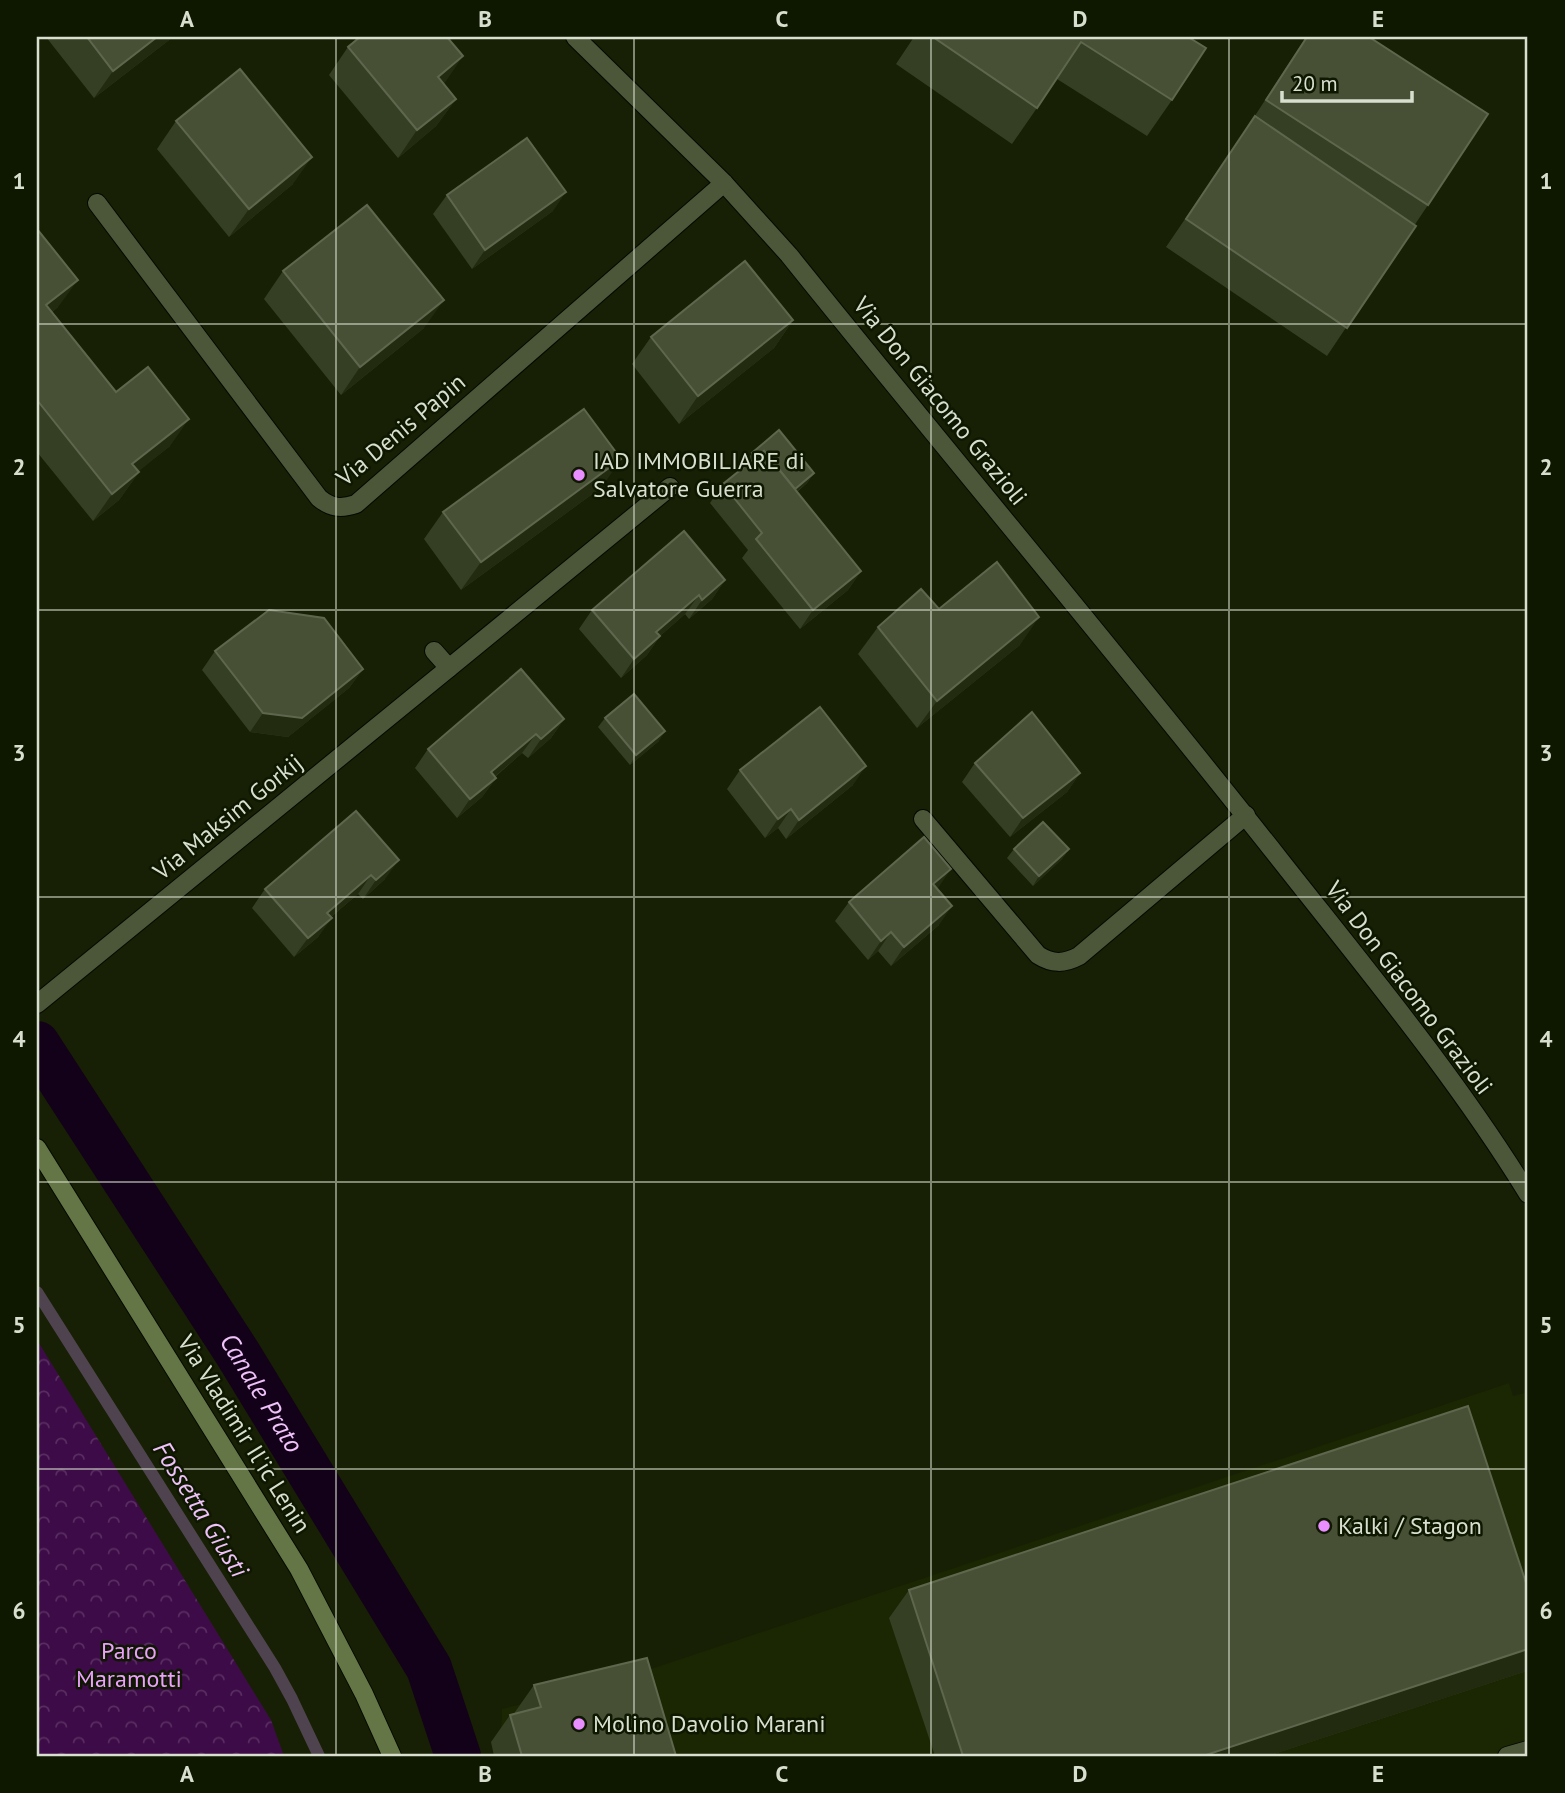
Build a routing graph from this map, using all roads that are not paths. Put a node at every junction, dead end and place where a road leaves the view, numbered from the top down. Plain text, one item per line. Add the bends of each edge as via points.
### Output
1 (575, 37) edge
2 (724, 183) junction
3 (97, 203) dead end
4 (670, 487) dead end
5 (434, 652) dead end
6 (449, 668) junction
7 (1246, 816) junction
8 (923, 819) dead end
9 (37, 1004) edge
10 (37, 1148) edge
11 (1528, 1194) edge
12 (1528, 1750) edge
13 (392, 1756) edge
14 (1507, 1756) edge

1 - 2 street, Via Don Giacomo Grazioli
2 - 3 street, Via Denis Papin via 346,508 327,505 319,498
2 - 7 street, Via Don Giacomo Grazioli via 789,255
4 - 6 street, Via Maksim Gorkij
5 - 6 street
6 - 9 street, Via Maksim Gorkij
7 - 8 street via 1079,956 1059,963 1038,955
7 - 11 street, Via Don Giacomo Grazioli via 1390,998
10 - 13 main road, Via Vladimir Il'ic Lenin via 299,1569
12 - 14 street

